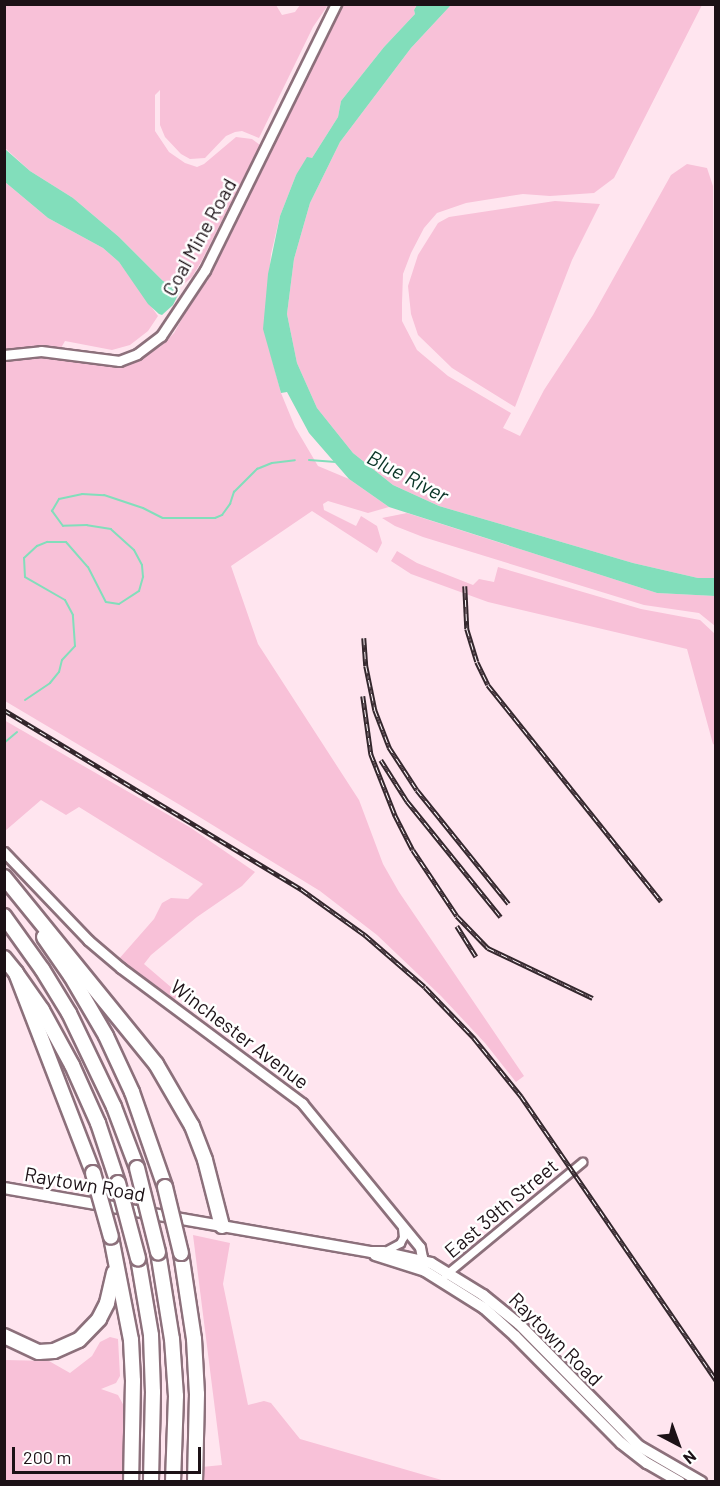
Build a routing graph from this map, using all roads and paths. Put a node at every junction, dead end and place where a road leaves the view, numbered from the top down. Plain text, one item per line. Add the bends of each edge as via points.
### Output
1 (336, 4) edge
2 (4, 355) edge
3 (4, 852) edge
4 (4, 877) edge
5 (4, 885) edge
6 (4, 916) edge
7 (4, 958) edge
8 (16, 973) junction
9 (582, 1162) dead end
10 (4, 1188) edge
11 (222, 1226) junction
12 (402, 1227) junction
13 (371, 1252) junction
14 (383, 1252) junction
15 (116, 1265) junction
16 (420, 1265) junction
17 (445, 1276) junction
18 (7, 1336) edge
19 (624, 1440) junction
20 (131, 1482) edge
21 (151, 1482) edge
22 (173, 1482) edge
23 (195, 1482) edge
24 (680, 1482) edge
25 (701, 1482) edge

1 - 2 street, Coal Mine Road via 205,270 161,336 137,354 119,361 41,351
3 - 12 street, Winchester Avenue via 88,940 302,1102
4 - 11 highway via 156,1064 192,1126
5 - 23 highway, bridge via 71,976 106,1036 132,1092 165,1187 181,1253 194,1339
6 - 22 highway, bridge via 69,1013 114,1107 137,1168 158,1252 172,1339 176,1396
7 - 8 highway
8 - 15 highway, bridge via 93,1173
8 - 21 highway, bridge via 42,1010 98,1123 138,1258 151,1335
9 - 17 street, East 39th Street
10 - 11 main road, Raytown Road
11 - 13 main road, Raytown Road
12 - 14 street via 400,1243
12 - 16 street, Winchester Avenue via 420,1247
13 - 14 main road, Raytown Road
13 - 16 main road, Raytown Road via 379,1258
14 - 16 main road, Raytown Road
15 - 18 highway via 107,1303 79,1340 54,1351 39,1352
15 - 20 highway via 133,1381
16 - 17 main road, Raytown Road
17 - 19 main road, Raytown Road via 546,1359
19 - 24 main road, Raytown Road via 646,1463
19 - 25 main road, Raytown Road

